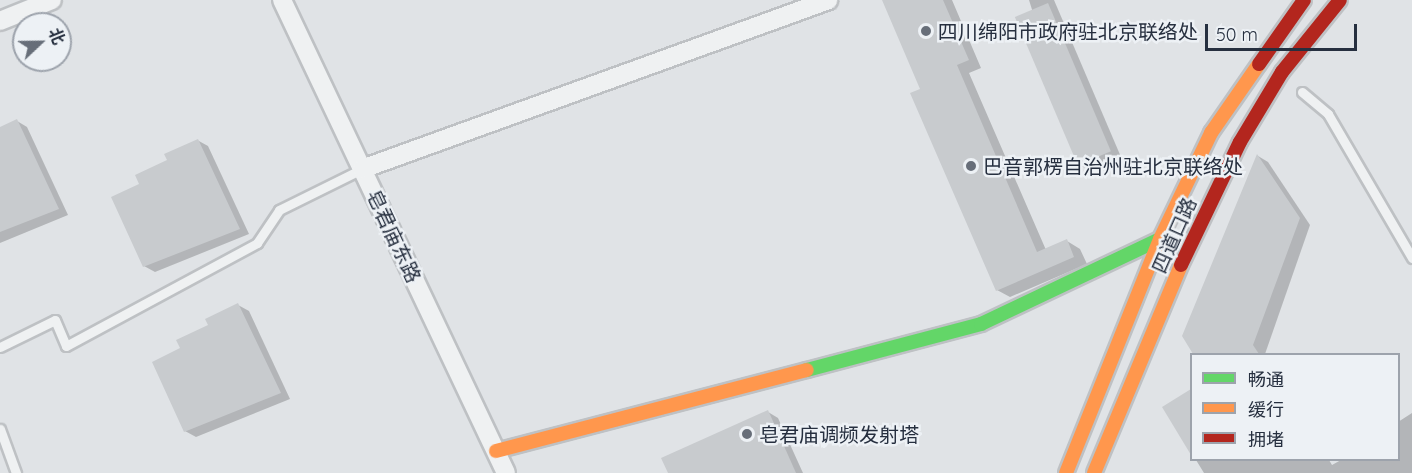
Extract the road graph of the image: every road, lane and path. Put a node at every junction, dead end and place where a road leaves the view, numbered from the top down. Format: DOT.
graph roads {
  1 [pos="52,0"];
  2 [pos="282,0"];
  3 [pos="828,0"];
  4 [pos="1305,0"];
  5 [pos="1340,0"];
  6 [pos="0,21"];
  7 [pos="1302,92"];
  8 [pos="362,169"];
  9 [pos="1160,239"];
  10 [pos="1412,258"];
  11 [pos="0,347"];
  12 [pos="0,429"];
  13 [pos="496,451"];
  14 [pos="16,473"];
  15 [pos="506,473"];
  16 [pos="1066,473"];
  17 [pos="1094,473"];
  1 -- 6 [label="street"];
  2 -- 8 [label="street, 皂君庙东路"];
  3 -- 8 [label="street"];
  4 -- 9 [label="street, 四道口路"];
  5 -- 17 [label="street, 四道口路"];
  7 -- 10 [label="lane"];
  8 -- 11 [label="lane"];
  8 -- 13 [label="street, 皂君庙东路"];
  9 -- 13 [label="street"];
  9 -- 16 [label="street, 四道口路"];
  12 -- 14 [label="lane"];
  13 -- 15 [label="street, 皂君庙东路"];
}
